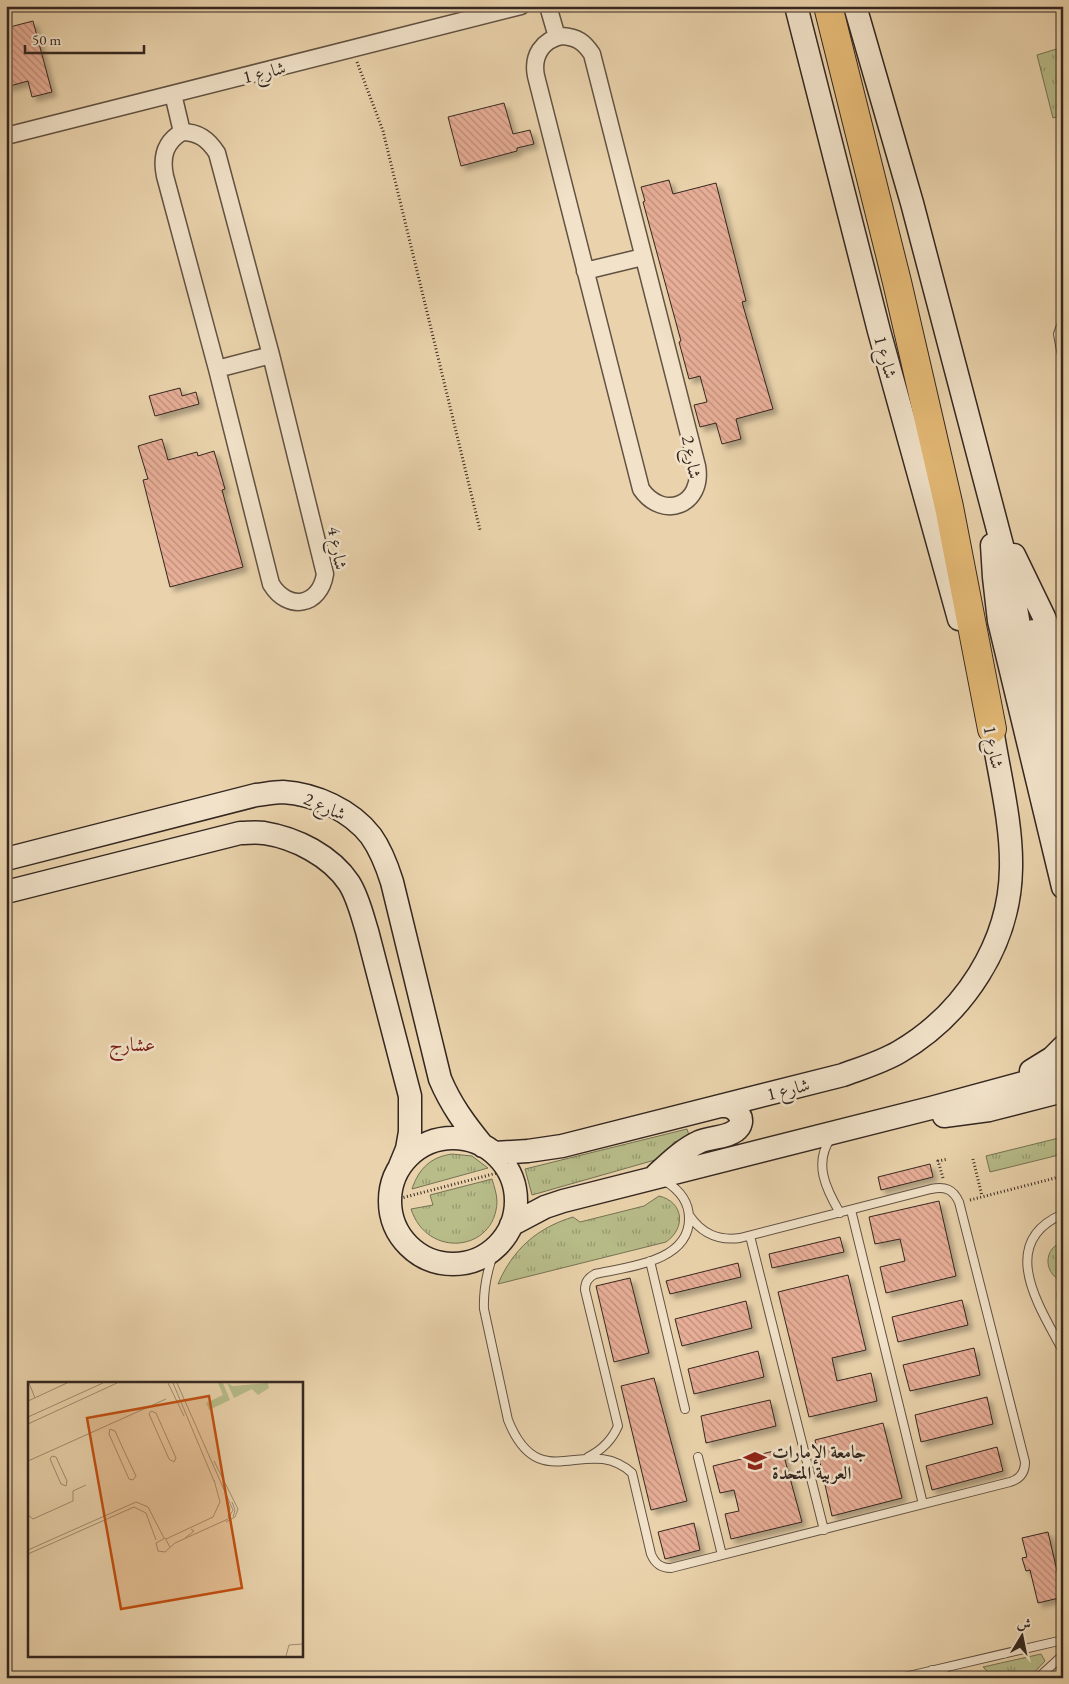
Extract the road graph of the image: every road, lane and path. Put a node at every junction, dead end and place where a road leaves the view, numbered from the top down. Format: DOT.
graph roads {
  1 [pos="521,6"];
  2 [pos="548,6"];
  3 [pos="796,6"];
  4 [pos="828,6"];
  5 [pos="855,6"];
  6 [pos="557,37"];
  7 [pos="352,50"];
  8 [pos="173,94"];
  9 [pos="182,132"];
  10 [pos="6,136"];
  11 [pos="643,257"];
  12 [pos="586,271"];
  13 [pos="1063,320"];
  14 [pos="271,355"];
  15 [pos="1063,361"];
  16 [pos="217,369"];
  17 [pos="994,516"];
  18 [pos="480,530"];
  19 [pos="1013,587"];
  20 [pos="1063,666"];
  21 [pos="992,729"];
  22 [pos="1063,741"];
  23 [pos="1063,813"];
  24 [pos="6,858"];
  25 [pos="1063,886"];
  26 [pos="6,892"];
  27 [pos="1063,1048"];
  28 [pos="1063,1069"];
  29 [pos="1063,1082"];
  30 [pos="1063,1091"];
  31 [pos="723,1106"];
  32 [pos="923,1117"];
  33 [pos="880,1120"];
  34 [pos="837,1130"];
  35 [pos="494,1156"];
  36 [pos="948,1159"];
  37 [pos="973,1160"];
  38 [pos="400,1166"];
  39 [pos="1063,1176"];
  40 [pos="653,1177"];
  41 [pos="946,1188"];
  42 [pos="982,1196"];
  43 [pos="390,1201"];
  44 [pos="959,1202"];
  45 [pos="851,1210"];
  46 [pos="840,1213"];
  47 [pos="1063,1214"];
  48 [pos="689,1215"];
  49 [pos="511,1225"];
  50 [pos="750,1236"];
  51 [pos="496,1246"];
  52 [pos="650,1261"];
  53 [pos="1063,1351"];
  54 [pos="685,1409"];
  55 [pos="698,1457"];
  56 [pos="586,1458"];
  57 [pos="923,1504"];
  58 [pos="824,1530"];
  59 [pos="722,1556"];
  60 [pos="1063,1640"];
  61 [pos="1063,1655"];
  62 [pos="932,1670"];
  63 [pos="900,1678"];
  64 [pos="954,1678"];
  65 [pos="1038,1678"];
  1 -- 7 [label="street, شارع 1"];
  2 -- 6 [label="street"];
  3 -- 21 [label="street, شارع 1"];
  4 -- 21 [label="highway"];
  5 -- 17 [label="street"];
  6 -- 11 [label="street, شارع 2"];
  6 -- 12 [label="street, شارع 2"];
  7 -- 8 [label="street, شارع 1"];
  7 -- 18 [label="path"];
  8 -- 9 [label="street"];
  8 -- 10 [label="street, شارع 1"];
  9 -- 14 [label="street, شارع 4"];
  9 -- 16 [label="street, شارع 4"];
  11 -- 12 [label="street"];
  11 -- 12 [label="street, شارع 2"];
  13 -- 15 [label="lane"];
  14 -- 16 [label="street"];
  14 -- 16 [label="street, شارع 4"];
  17 -- 19 [label="street"];
  17 -- 20 [label="street"];
  17 -- 25 [label="street"];
  19 -- 22 [label="street"];
  19 -- 23 [label="street"];
  21 -- 31 [label="street, شارع 1"];
  24 -- 35 [label="street, شارع 2"];
  26 -- 38 [label="street"];
  27 -- 33 [label="street"];
  28 -- 33 [label="street"];
  29 -- 32 [label="street"];
  30 -- 32 [label="street"];
  31 -- 35 [label="street, شارع 1"];
  31 -- 40 [label="street"];
  32 -- 33 [label="street"];
  33 -- 34 [label="street"];
  34 -- 40 [label="street"];
  34 -- 46 [label="lane"];
  35 -- 38 [label="street, شارع 1"];
  35 -- 43 [label="path"];
  35 -- 49 [label="street"];
  36 -- 41 [label="path"];
  37 -- 42 [label="path"];
  38 -- 43 [label="street"];
  39 -- 42 [label="path"];
  40 -- 48 [label="lane"];
  40 -- 49 [label="street"];
  41 -- 44 [label="lane"];
  41 -- 45 [label="lane"];
  42 -- 44 [label="path"];
  43 -- 51 [label="street"];
  44 -- 57 [label="lane"];
  45 -- 46 [label="lane"];
  45 -- 57 [label="lane"];
  46 -- 50 [label="lane"];
  47 -- 53 [label="lane"];
  48 -- 50 [label="lane"];
  48 -- 52 [label="lane"];
  49 -- 51 [label="street"];
  50 -- 58 [label="lane"];
  51 -- 56 [label="lane"];
  52 -- 54 [label="lane"];
  52 -- 56 [label="lane"];
  55 -- 59 [label="lane"];
  56 -- 59 [label="lane"];
  57 -- 58 [label="lane"];
  58 -- 59 [label="lane"];
  60 -- 62 [label="lane"];
  61 -- 65 [label="lane"];
  62 -- 63 [label="lane"];
  62 -- 64 [label="lane"];
}
